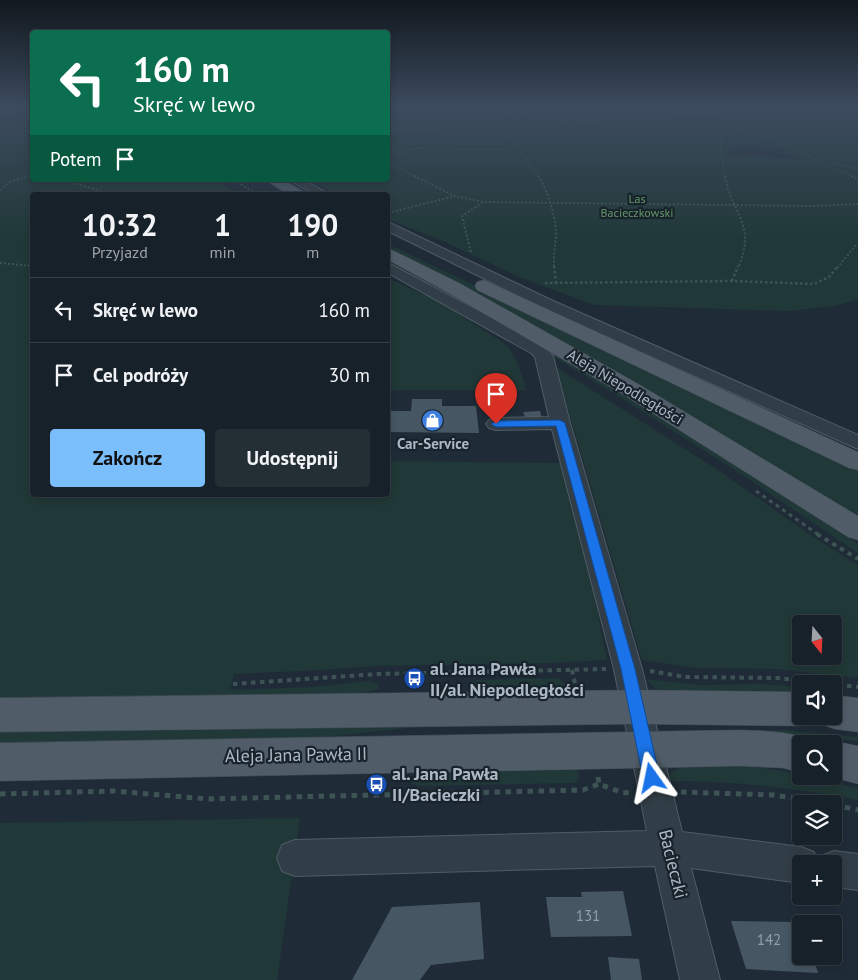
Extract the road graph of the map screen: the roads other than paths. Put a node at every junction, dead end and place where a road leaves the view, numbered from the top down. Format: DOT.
graph roads {
  1 [pos="299,182"];
  2 [pos="264,187"];
  3 [pos="286,192"];
  4 [pos="319,192"];
  5 [pos="390,227"];
  6 [pos="390,240"];
  7 [pos="390,254"];
  8 [pos="390,268"];
  9 [pos="560,423"];
  10 [pos="496,424"];
  11 [pos="858,443"];
  12 [pos="858,462"];
  13 [pos="858,530"];
  14 [pos="637,708"];
  15 [pos="792,709"];
  16 [pos="842,713"];
  17 [pos="0,715"];
  18 [pos="858,715"];
  19 [pos="646,749"];
  20 [pos="792,752"];
  21 [pos="0,762"];
  22 [pos="842,762"];
  23 [pos="858,765"];
  24 [pos="670,848"];
  25 [pos="295,858"];
  26 [pos="792,864"];
  27 [pos="842,870"];
  28 [pos="858,872"];
  29 [pos="700,980"];
  1 -- 4 [label="street"];
  2 -- 3 [label="main road"];
  5 -- 11 [label="street"];
  6 -- 12 [label="main road, Aleja Niepodległości"];
  7 -- 13 [label="main road, Aleja Niepodległości"];
  8 -- 9 [label="street, Bacieczki"];
  9 -- 10 [label="street"];
  9 -- 14 [label="street, Bacieczki"];
  14 -- 15 [label="main road"];
  14 -- 17 [label="main road"];
  14 -- 19 [label="street, Bacieczki"];
  16 -- 18 [label="main road"];
  19 -- 20 [label="main road, Aleja Jana Pawła II"];
  19 -- 21 [label="main road, Aleja Jana Pawła II"];
  19 -- 24 [label="street, Bacieczki"];
  22 -- 23 [label="main road"];
  24 -- 25 [label="street"];
  24 -- 26 [label="street"];
  24 -- 29 [label="street, Bacieczki"];
  27 -- 28 [label="street"];
}
